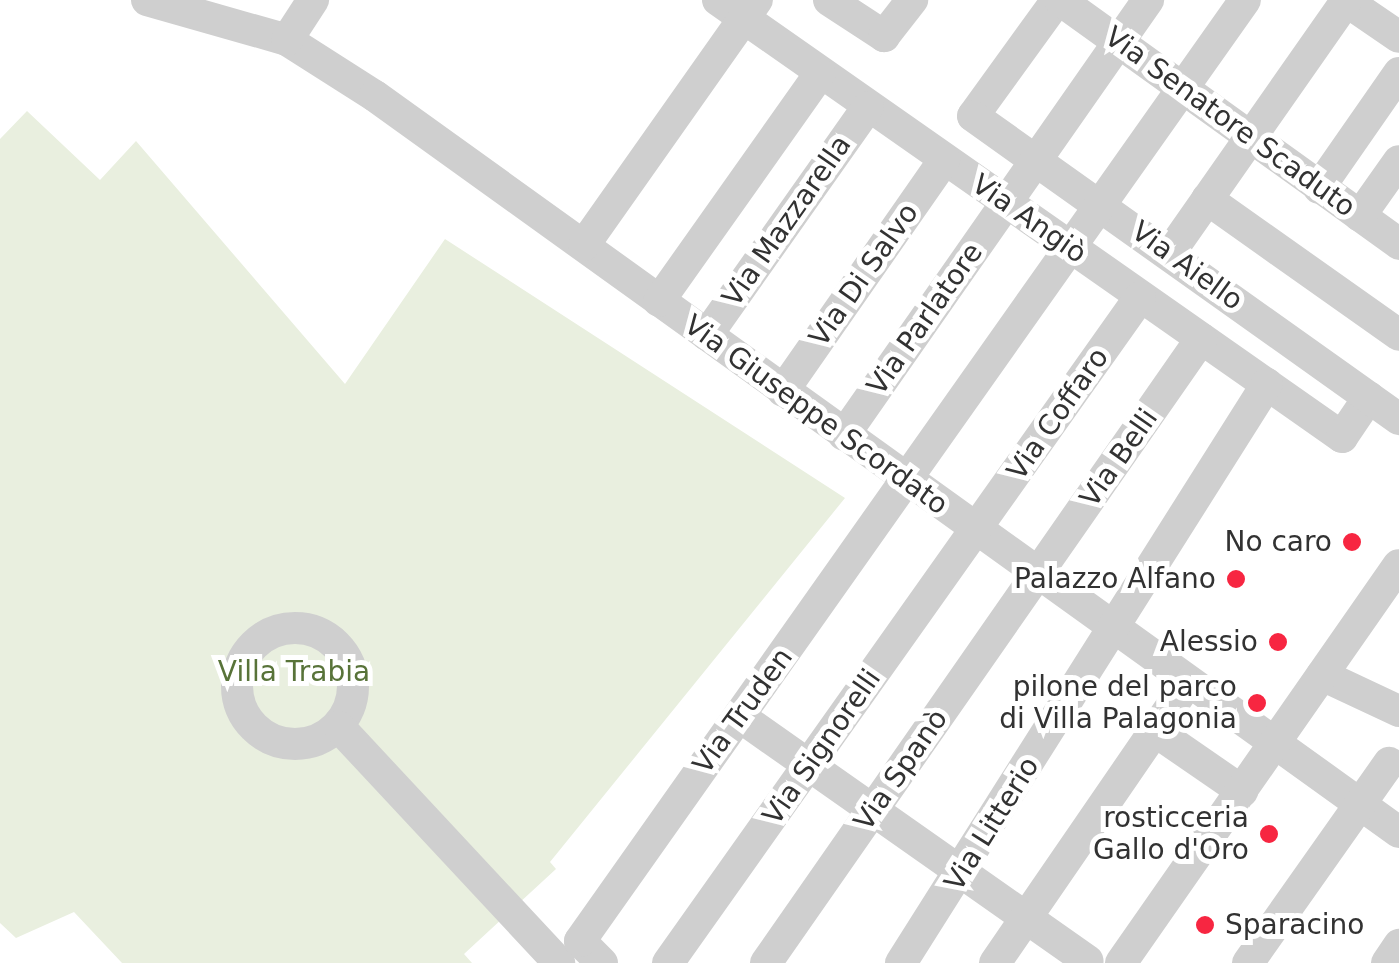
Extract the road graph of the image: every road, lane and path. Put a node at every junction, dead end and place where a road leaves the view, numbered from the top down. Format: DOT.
graph roads {
  1 [pos="148,0"];
  2 [pos="314,0"];
  3 [pos="829,0"];
  4 [pos="1059,0"];
  5 [pos="1148,0"];
  6 [pos="1245,0"];
  7 [pos="1346,0"];
  8 [pos="907,2"];
  9 [pos="739,6"];
  10 [pos="1399,37"];
  11 [pos="288,40"];
  12 [pos="1118,43"];
  13 [pos="1399,72"];
  14 [pos="820,74"];
  15 [pos="1181,89"];
  16 [pos="868,107"];
  17 [pos="1251,138"];
  18 [pos="944,160"];
  19 [pos="1035,160"];
  20 [pos="1399,161"];
  21 [pos="1319,188"];
  22 [pos="1207,199"];
  23 [pos="1005,202"];
  24 [pos="1100,203"];
  25 [pos="1360,216"];
  26 [pos="1399,244"];
  27 [pos="584,245"];
  28 [pos="1069,247"];
  29 [pos="1169,254"];
  30 [pos="1140,296"];
  31 [pos="659,301"];
  32 [pos="706,335"];
  33 [pos="1399,335"];
  34 [pos="1201,339"];
  35 [pos="1268,384"];
  36 [pos="783,391"];
  37 [pos="1369,397"];
  38 [pos="1399,419"];
  39 [pos="844,436"];
  40 [pos="908,482"];
  41 [pos="975,532"];
  42 [pos="1399,565"];
  43 [pos="1037,577"];
  44 [pos="1112,632"];
  45 [pos="1322,674"];
  46 [pos="1187,684"];
  47 [pos="1399,710"];
  48 [pos="739,716"];
  49 [pos="338,727"];
  50 [pos="1154,731"];
  51 [pos="1273,746"];
  52 [pos="811,762"];
  53 [pos="1389,763"];
  54 [pos="1242,790"];
  55 [pos="876,806"];
  56 [pos="1360,806"];
  57 [pos="1399,832"];
  58 [pos="965,868"];
  59 [pos="1025,916"];
  60 [pos="1399,945"];
  61 [pos="581,956"];
  62 [pos="1088,961"];
  63 [pos="668,963"];
  64 [pos="766,963"];
  65 [pos="901,963"];
  66 [pos="994,963"];
  67 [pos="1122,963"];
  68 [pos="1248,963"];
  69 [pos="1387,963"];
  1 -- 11 [label="street, Via Giuseppe Scordato"];
  2 -- 11 [label="street"];
  3 -- 8 [label="street"];
  4 -- 12 [label="street, Via Senatore Scaduto"];
  4 -- 19 [label="street, Via Aiello"];
  5 -- 12 [label="street, Via Parlatore"];
  6 -- 15 [label="street, Via Truden"];
  7 -- 10 [label="street"];
  7 -- 17 [label="street"];
  9 -- 14 [label="street, Via Angiò"];
  9 -- 27 [label="street"];
  11 -- 27 [label="street, Via Giuseppe Scordato"];
  12 -- 15 [label="street, Via Senatore Scaduto"];
  12 -- 19 [label="street, Via Parlatore"];
  13 -- 21 [label="street"];
  14 -- 16 [label="street, Via Angiò"];
  14 -- 31 [label="street"];
  15 -- 17 [label="street, Via Senatore Scaduto"];
  15 -- 24 [label="street, Via Truden"];
  16 -- 18 [label="street, Via Angiò"];
  16 -- 32 [label="street, Via Mazzarella"];
  17 -- 21 [label="street, Via Senatore Scaduto"];
  17 -- 22 [label="street"];
  18 -- 23 [label="street, Via Angiò"];
  18 -- 36 [label="street, Via Di Salvo"];
  19 -- 23 [label="street, Via Parlatore"];
  19 -- 24 [label="street, Via Aiello"];
  20 -- 25 [label="street"];
  21 -- 25 [label="street, Via Senatore Scaduto"];
  22 -- 29 [label="street"];
  22 -- 33 [label="street"];
  23 -- 28 [label="street, Via Angiò"];
  23 -- 39 [label="street, Via Parlatore"];
  24 -- 28 [label="street, Via Truden"];
  24 -- 29 [label="street, Via Aiello"];
  25 -- 26 [label="street, Via Senatore Scaduto"];
  27 -- 31 [label="street, Via Giuseppe Scordato"];
  28 -- 30 [label="street, Via Angiò"];
  28 -- 40 [label="street, Via Truden"];
  29 -- 37 [label="street, Via Aiello"];
  30 -- 34 [label="street, Via Angiò"];
  30 -- 41 [label="street, Via Coffaro"];
  31 -- 32 [label="street, Via Giuseppe Scordato"];
  32 -- 36 [label="street, Via Giuseppe Scordato"];
  34 -- 35 [label="street, Via Angiò"];
  34 -- 43 [label="street, Via Belli"];
  35 -- 37 [label="street, Via Angiò"];
  35 -- 44 [label="street, Via Litterio"];
  36 -- 39 [label="street, Via Giuseppe Scordato"];
  37 -- 38 [label="street, Via Aiello"];
  39 -- 40 [label="street, Via Giuseppe Scordato"];
  40 -- 41 [label="street, Via Giuseppe Scordato"];
  40 -- 48 [label="street, Via Truden"];
  41 -- 43 [label="street, Via Giuseppe Scordato"];
  41 -- 52 [label="street, Via Signorelli"];
  42 -- 45 [label="street"];
  43 -- 44 [label="street, Via Giuseppe Scordato"];
  43 -- 55 [label="street, Via Spanò"];
  44 -- 46 [label="street, Via Giuseppe Scordato"];
  44 -- 58 [label="street, Via Litterio"];
  45 -- 47 [label="street"];
  45 -- 51 [label="street"];
  46 -- 50 [label="street"];
  46 -- 51 [label="street, Via Giuseppe Scordato"];
  48 -- 52 [label="street"];
  48 -- 61 [label="street, Via Truden"];
  49 -- 61 [label="street"];
  50 -- 54 [label="street"];
  50 -- 59 [label="street"];
  51 -- 54 [label="street"];
  51 -- 56 [label="street, Via Giuseppe Scordato"];
  52 -- 55 [label="street"];
  52 -- 63 [label="street, Via Signorelli"];
  53 -- 56 [label="street"];
  54 -- 67 [label="street"];
  55 -- 58 [label="street"];
  55 -- 64 [label="street, Via Spanò"];
  56 -- 57 [label="street, Via Giuseppe Scordato"];
  56 -- 68 [label="street"];
  58 -- 59 [label="street"];
  58 -- 65 [label="street, Via Litterio"];
  59 -- 62 [label="street"];
  59 -- 66 [label="street"];
  60 -- 69 [label="street"];
}
